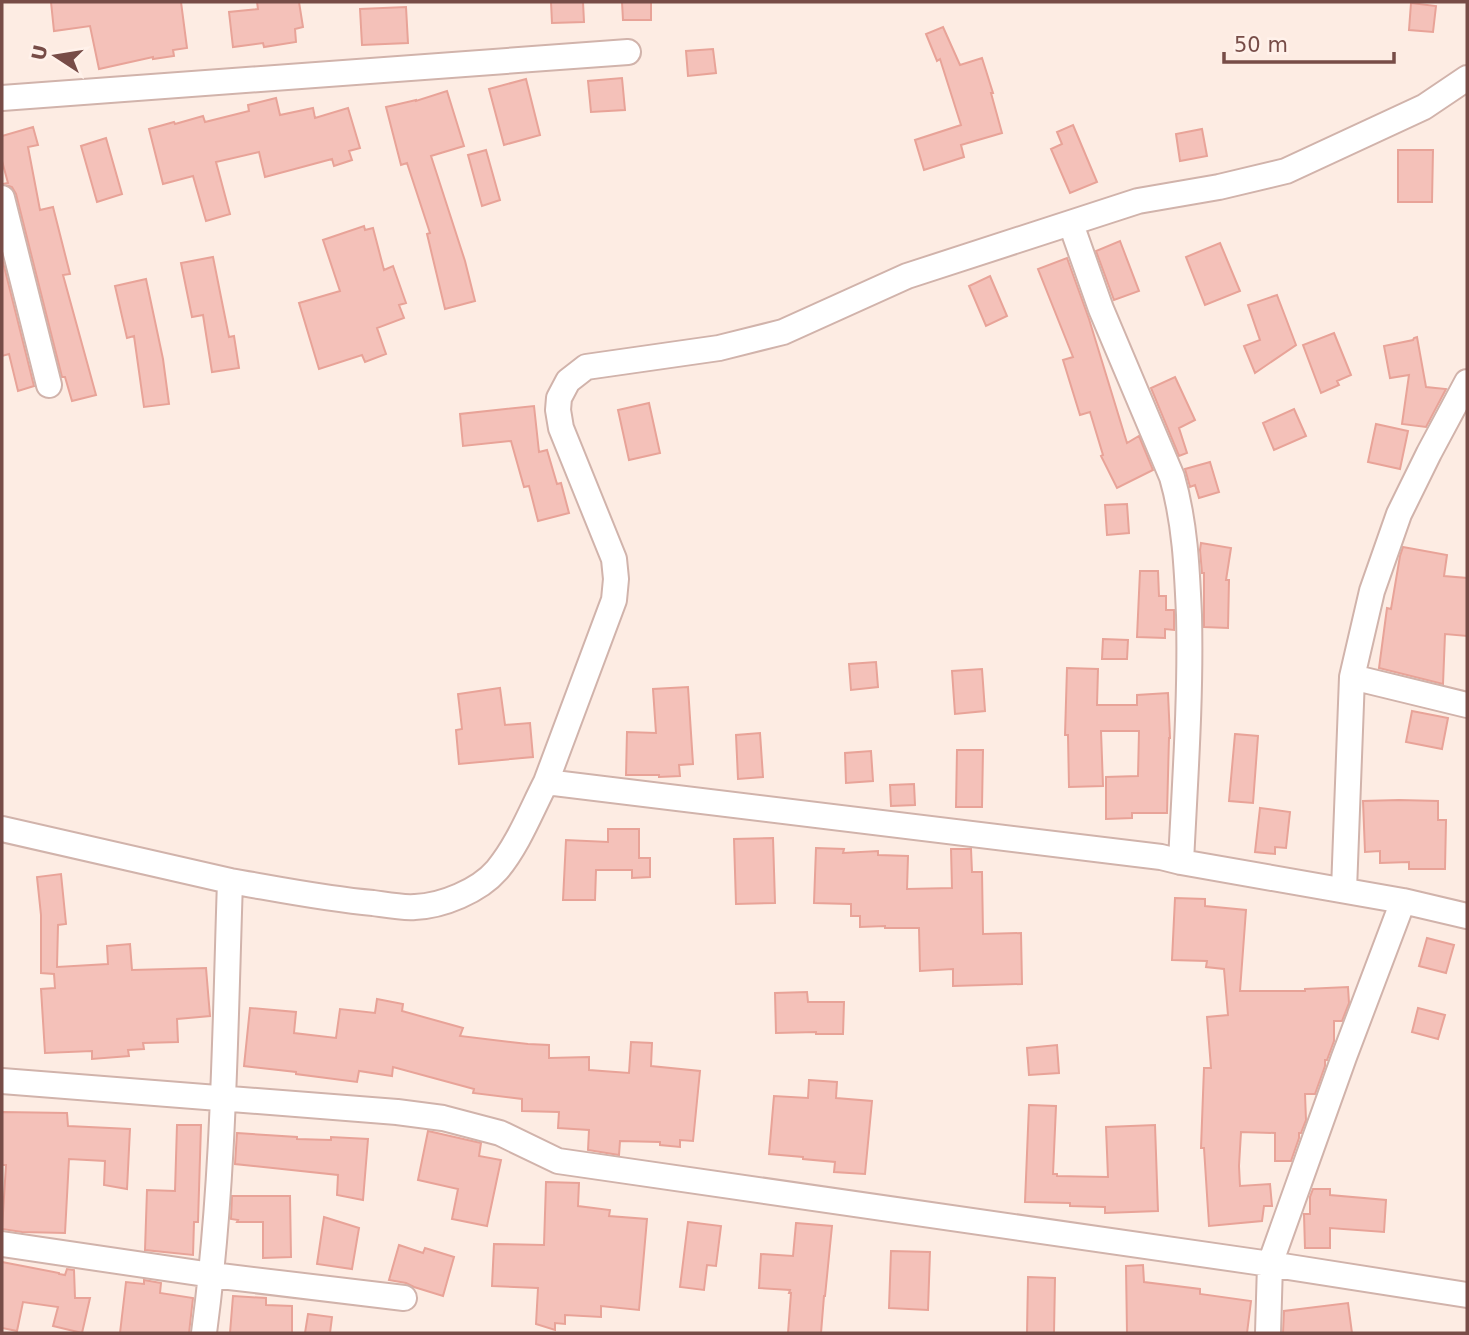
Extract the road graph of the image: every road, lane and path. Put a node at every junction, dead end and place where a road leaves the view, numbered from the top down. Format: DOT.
graph roads {
  1 [pos="628,52"];
  2 [pos="1467,78"];
  3 [pos="2,98"];
  4 [pos="2,198"];
  5 [pos="1071,224"];
  6 [pos="1467,382"];
  7 [pos="49,385"];
  8 [pos="1352,677"];
  9 [pos="1467,705"];
  10 [pos="546,782"];
  11 [pos="2,830"];
  12 [pos="1181,862"];
  13 [pos="230,881"];
  14 [pos="1344,890"];
  15 [pos="1403,901"];
  16 [pos="1467,916"];
  17 [pos="2,1081"];
  18 [pos="222,1099"];
  19 [pos="2,1244"];
  20 [pos="1270,1264"];
  21 [pos="212,1275"];
  22 [pos="1467,1295"];
  23 [pos="404,1298"];
  24 [pos="204,1333"];
  25 [pos="1268,1333"];
  1 -- 3 [label="street"];
  2 -- 5 [label="street"];
  4 -- 7 [label="street"];
  5 -- 10 [label="street"];
  5 -- 12 [label="street"];
  6 -- 8 [label="street"];
  8 -- 9 [label="street"];
  8 -- 14 [label="street"];
  10 -- 12 [label="street"];
  10 -- 13 [label="street"];
  11 -- 13 [label="street"];
  12 -- 14 [label="street"];
  13 -- 18 [label="street"];
  14 -- 15 [label="street"];
  15 -- 16 [label="street"];
  15 -- 20 [label="street"];
  17 -- 18 [label="street"];
  18 -- 20 [label="street"];
  18 -- 21 [label="street"];
  19 -- 21 [label="street"];
  20 -- 22 [label="street"];
  20 -- 25 [label="street"];
  21 -- 23 [label="street"];
  21 -- 24 [label="street"];
}
